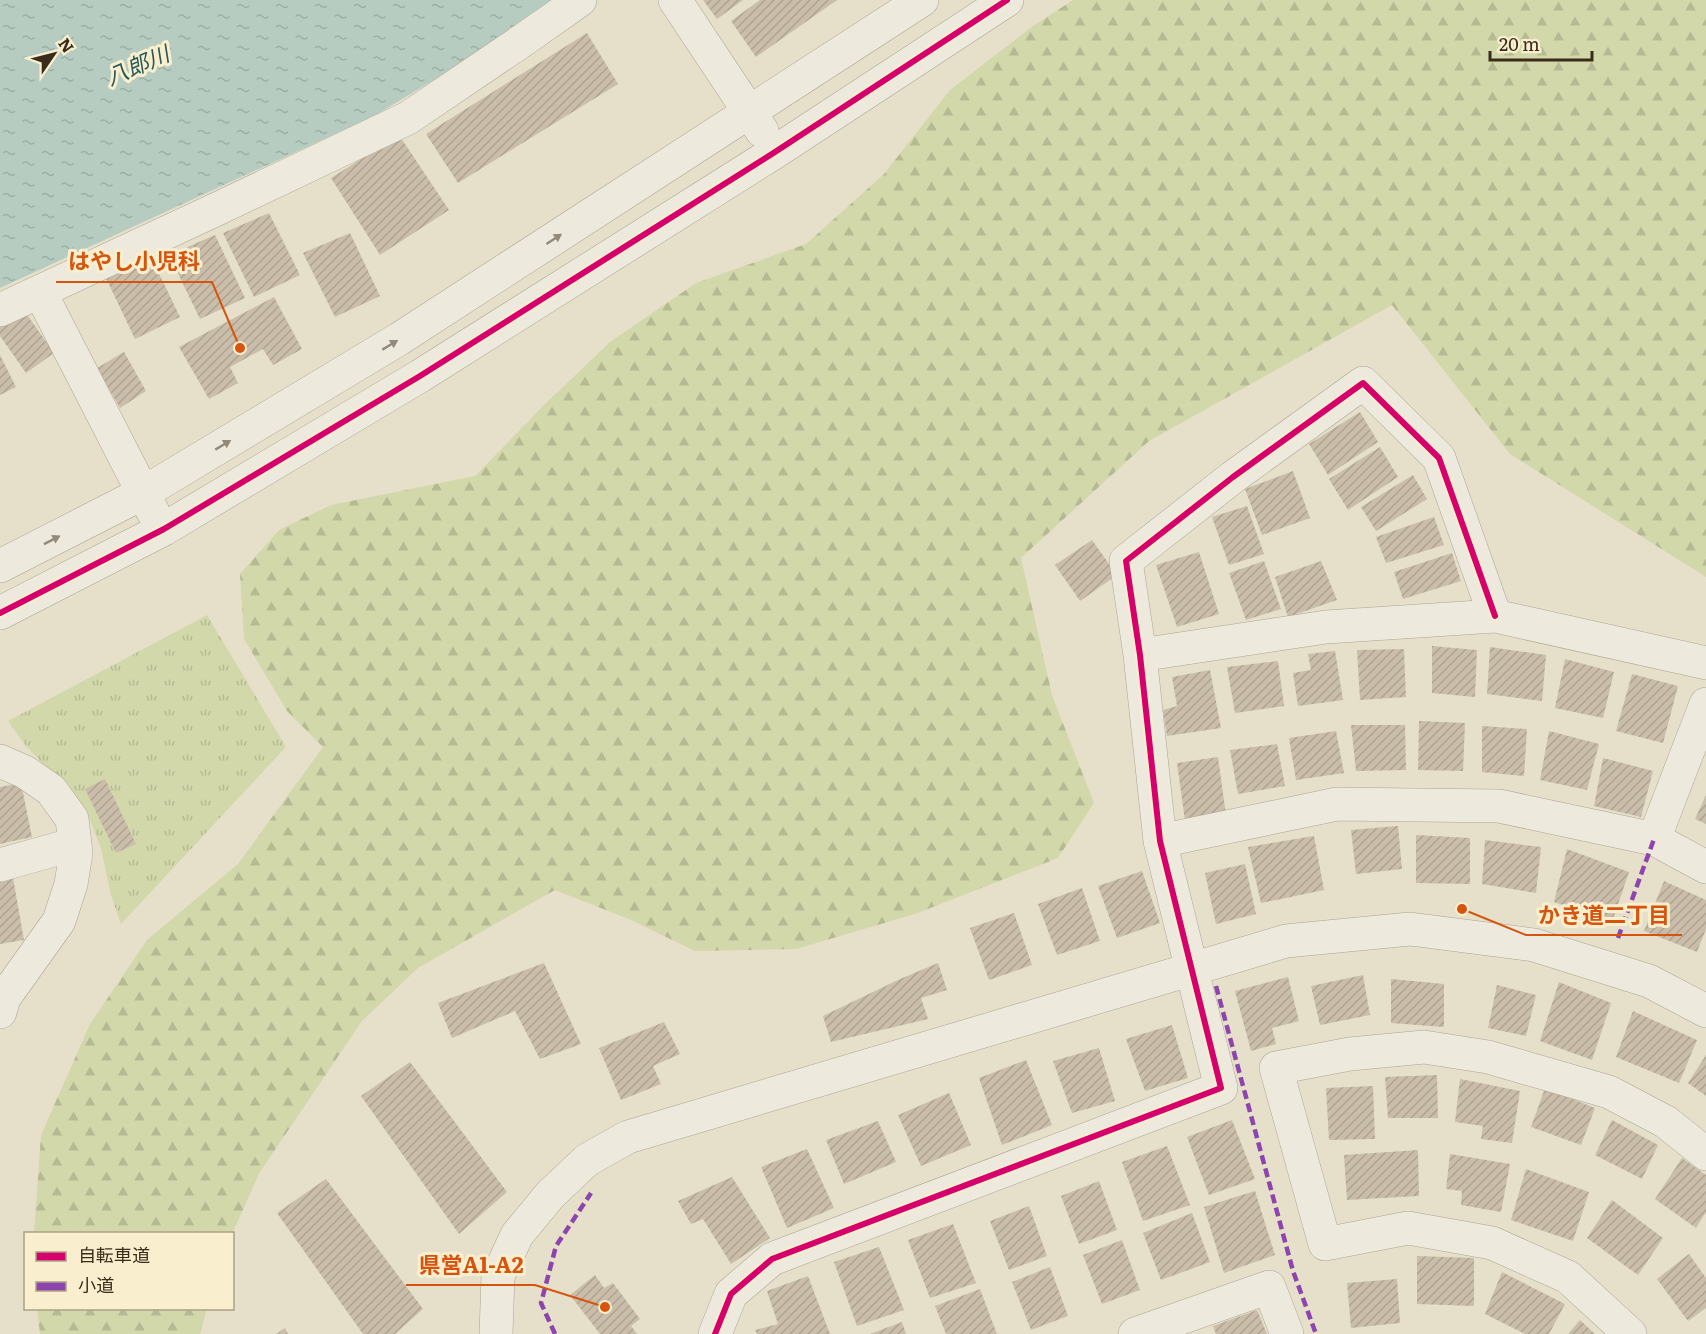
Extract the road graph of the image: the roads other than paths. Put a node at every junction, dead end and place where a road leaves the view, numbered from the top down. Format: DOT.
graph roads {
  1 [pos="580,0"];
  2 [pos="675,0"];
  3 [pos="922,0"];
  4 [pos="1007,0"];
  5 [pos="749,113"];
  6 [pos="776,152"];
  7 [pos="40,292"];
  8 [pos="0,310"];
  9 [pos="143,493"];
  10 [pos="164,529"];
  11 [pos="0,566"];
  12 [pos="0,613"];
  13 [pos="1495,616"];
  14 [pos="1140,655"];
  15 [pos="1706,663"];
  16 [pos="1706,704"];
  17 [pos="0,761"];
  18 [pos="1654,839"];
  19 [pos="1160,841"];
  20 [pos="75,844"];
  21 [pos="0,865"];
  22 [pos="1706,867"];
  23 [pos="1191,970"];
  24 [pos="1,1003"];
  25 [pos="1706,1011"];
  26 [pos="1706,1154"];
  27 [pos="496,1334"];
  28 [pos="715,1334"];
  29 [pos="1135,1334"];
  30 [pos="1287,1334"];
  31 [pos="1630,1334"];
  1 -- 7 [label="street"];
  2 -- 5 [label="street"];
  3 -- 5 [label="street"];
  4 -- 6 [label="street"];
  5 -- 6 [label="street"];
  9 -- 5 [label="street, one-way"];
  6 -- 10 [label="street"];
  7 -- 8 [label="street"];
  7 -- 9 [label="street"];
  9 -- 10 [label="street"];
  11 -- 9 [label="street, one-way"];
  10 -- 12 [label="street"];
  13 -- 14 [label="street"];
  13 -- 14 [label="street"];
  13 -- 15 [label="street"];
  14 -- 19 [label="street"];
  16 -- 18 [label="street"];
  17 -- 20 [label="street"];
  18 -- 19 [label="street"];
  18 -- 22 [label="street"];
  19 -- 23 [label="street"];
  20 -- 21 [label="street"];
  20 -- 24 [label="street"];
  23 -- 25 [label="street"];
  23 -- 27 [label="street"];
  23 -- 28 [label="street"];
  26 -- 31 [label="street"];
  29 -- 30 [label="street"];
}
